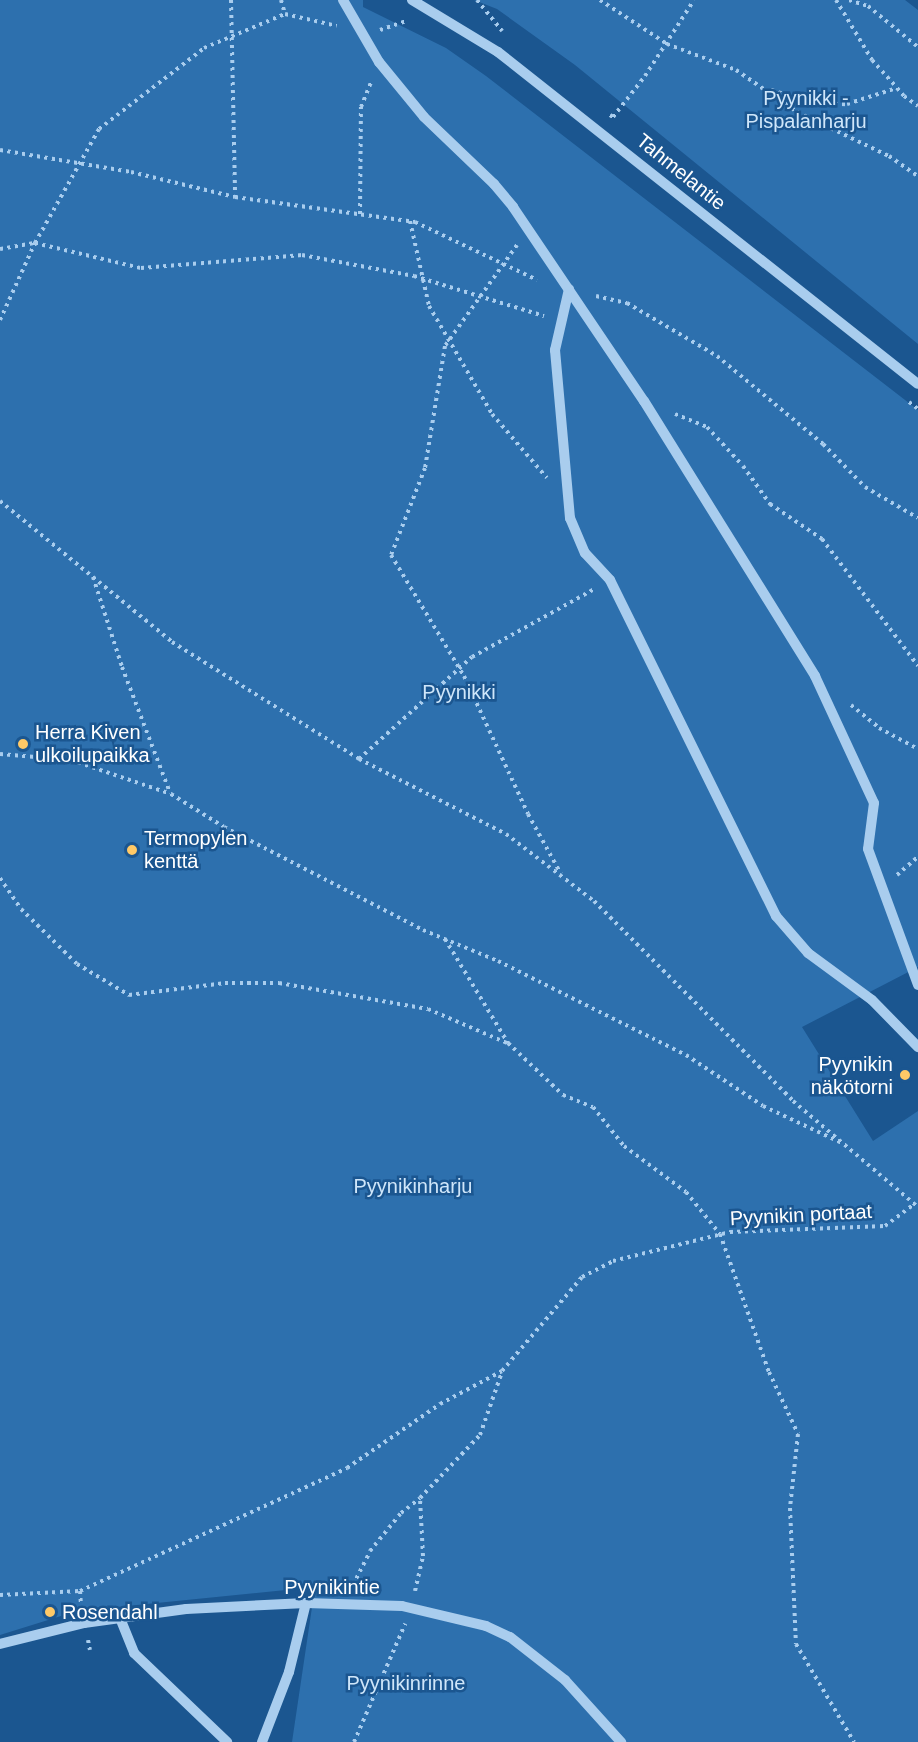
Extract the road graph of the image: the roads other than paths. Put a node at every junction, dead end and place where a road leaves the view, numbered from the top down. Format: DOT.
graph roads {
  1 [pos="344,0"];
  2 [pos="412,0"];
  3 [pos="569,289"];
  4 [pos="918,384"];
  5 [pos="918,985"];
  6 [pos="918,1047"];
  7 [pos="306,1603"];
  8 [pos="120,1618"];
  9 [pos="0,1644"];
  10 [pos="227,1742"];
  11 [pos="262,1742"];
  12 [pos="621,1742"];
  1 -- 3 [label="street"];
  2 -- 4 [label="street, Tahmelantie"];
  3 -- 5 [label="street"];
  3 -- 6 [label="street"];
  7 -- 8 [label="street, Pyynikintie"];
  7 -- 11 [label="street"];
  7 -- 12 [label="street, Pyynikintie"];
  8 -- 9 [label="street, Pyynikintie"];
  8 -- 10 [label="street"];
}
